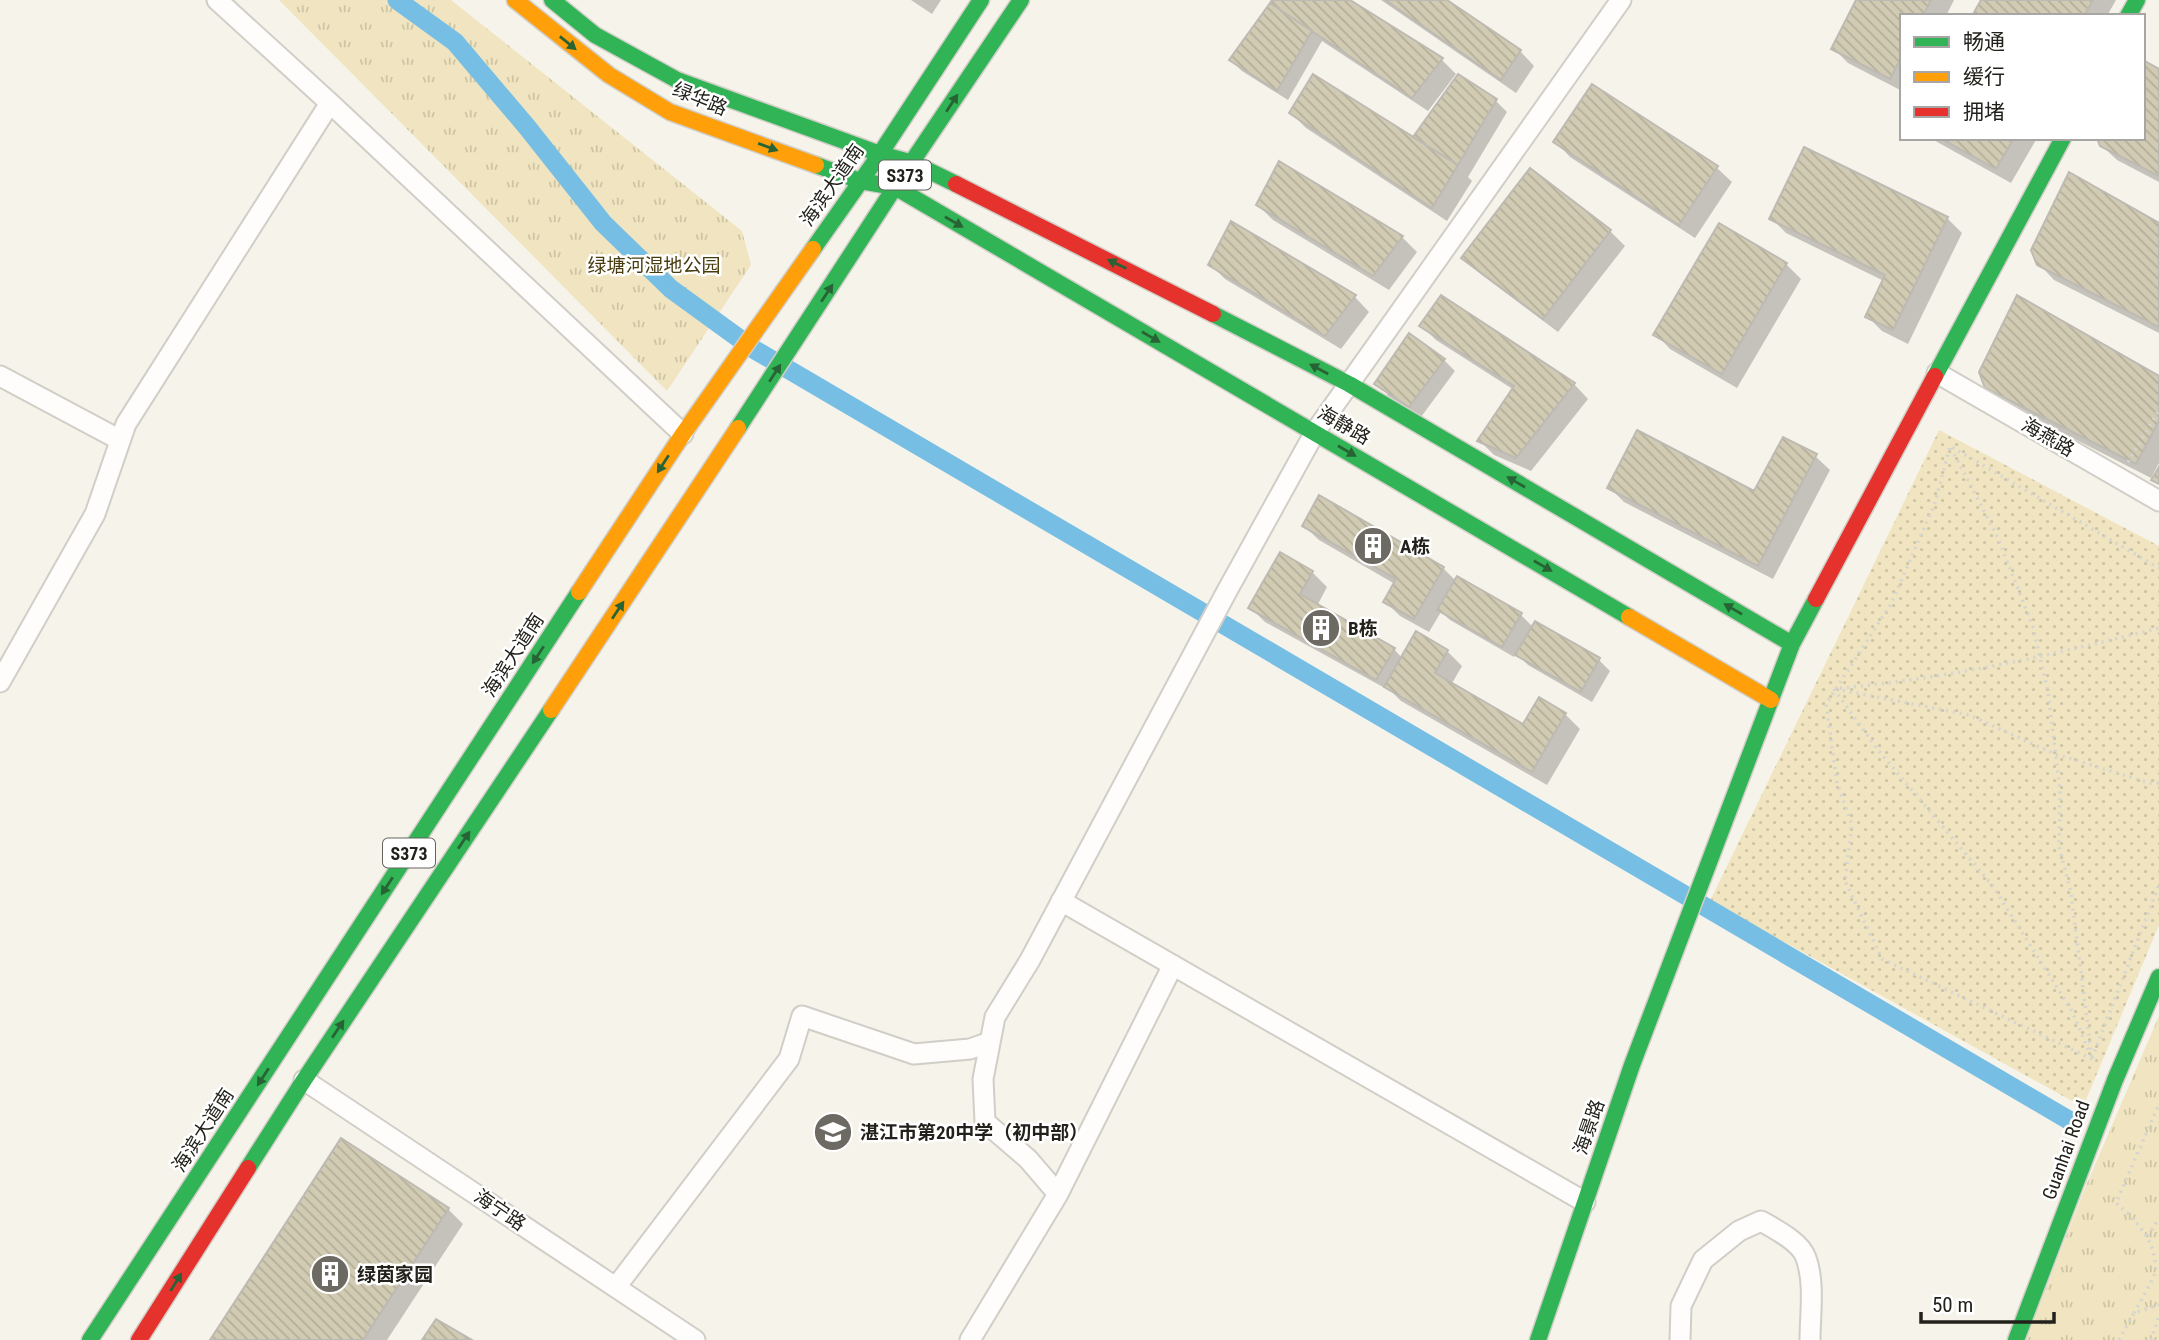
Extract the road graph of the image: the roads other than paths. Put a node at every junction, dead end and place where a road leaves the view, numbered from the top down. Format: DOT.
graph roads {
  1 [pos="217,0"];
  2 [pos="515,0"];
  3 [pos="552,0"];
  4 [pos="981,0"];
  5 [pos="1021,0"];
  6 [pos="1621,0"];
  7 [pos="330,103"];
  8 [pos="2062,140"];
  9 [pos="880,154"];
  10 [pos="913,163"];
  11 [pos="860,181"];
  12 [pos="895,187"];
  13 [pos="1937,373"];
  14 [pos="0,376"];
  15 [pos="1349,384"];
  16 [pos="1315,432"];
  17 [pos="683,434"];
  18 [pos="120,440"];
  19 [pos="2159,501"];
  20 [pos="1792,644"];
  21 [pos="7,652"];
  22 [pos="0,682"];
  23 [pos="1771,700"];
  24 [pos="1061,901"];
  25 [pos="1173,965"];
  26 [pos="2159,977"];
  27 [pos="990,1042"];
  28 [pos="304,1080"];
  29 [pos="1058,1194"];
  30 [pos="1585,1202"];
  31 [pos="616,1287"];
  32 [pos="90,1340"];
  33 [pos="139,1340"];
  34 [pos="695,1340"];
  35 [pos="970,1340"];
  36 [pos="1538,1340"];
  37 [pos="1680,1340"];
  38 [pos="1810,1340"];
  39 [pos="2016,1340"];
  1 -- 7 [label="street"];
  2 -- 11 [label="main road, 绿华路, one-way"];
  3 -- 9 [label="main road, 绿华路"];
  4 -- 9 [label="main road, 海滨大道南 / S373"];
  10 -- 5 [label="main road, S373, one-way"];
  6 -- 15 [label="street"];
  7 -- 17 [label="street"];
  7 -- 18 [label="street"];
  8 -- 13 [label="main road, 海景路"];
  9 -- 10 [label="main road, 绿华路"];
  9 -- 11 [label="main road, 海滨大道南 / S373"];
  10 -- 12 [label="main road, S373"];
  15 -- 10 [label="main road, 海静路, one-way"];
  11 -- 12 [label="main road, 绿华路"];
  11 -- 17 [label="main road, 海滨大道南 / S373"];
  12 -- 16 [label="main road, 海静路, one-way"];
  28 -- 12 [label="main road, S373, one-way"];
  13 -- 19 [label="street, 海燕路"];
  13 -- 20 [label="main road, 海景路"];
  14 -- 18 [label="street"];
  15 -- 16 [label="street"];
  20 -- 15 [label="main road, 海静路, one-way"];
  16 -- 23 [label="main road, 海静路, one-way"];
  16 -- 24 [label="street"];
  17 -- 32 [label="main road, 海滨大道南 / S373, one-way"];
  18 -- 21 [label="street"];
  20 -- 23 [label="main road, 海景路"];
  21 -- 22 [label="street"];
  23 -- 30 [label="main road, 海景路"];
  24 -- 25 [label="street"];
  24 -- 27 [label="street"];
  25 -- 29 [label="street"];
  25 -- 30 [label="street"];
  26 -- 39 [label="main road, Guanhai Road"];
  27 -- 29 [label="street"];
  27 -- 31 [label="street"];
  28 -- 31 [label="street, 海宁路"];
  33 -- 28 [label="main road, S373, one-way"];
  29 -- 35 [label="street"];
  30 -- 36 [label="main road, 海景路"];
  31 -- 34 [label="street, 海宁路"];
  37 -- 38 [label="street"];
}
